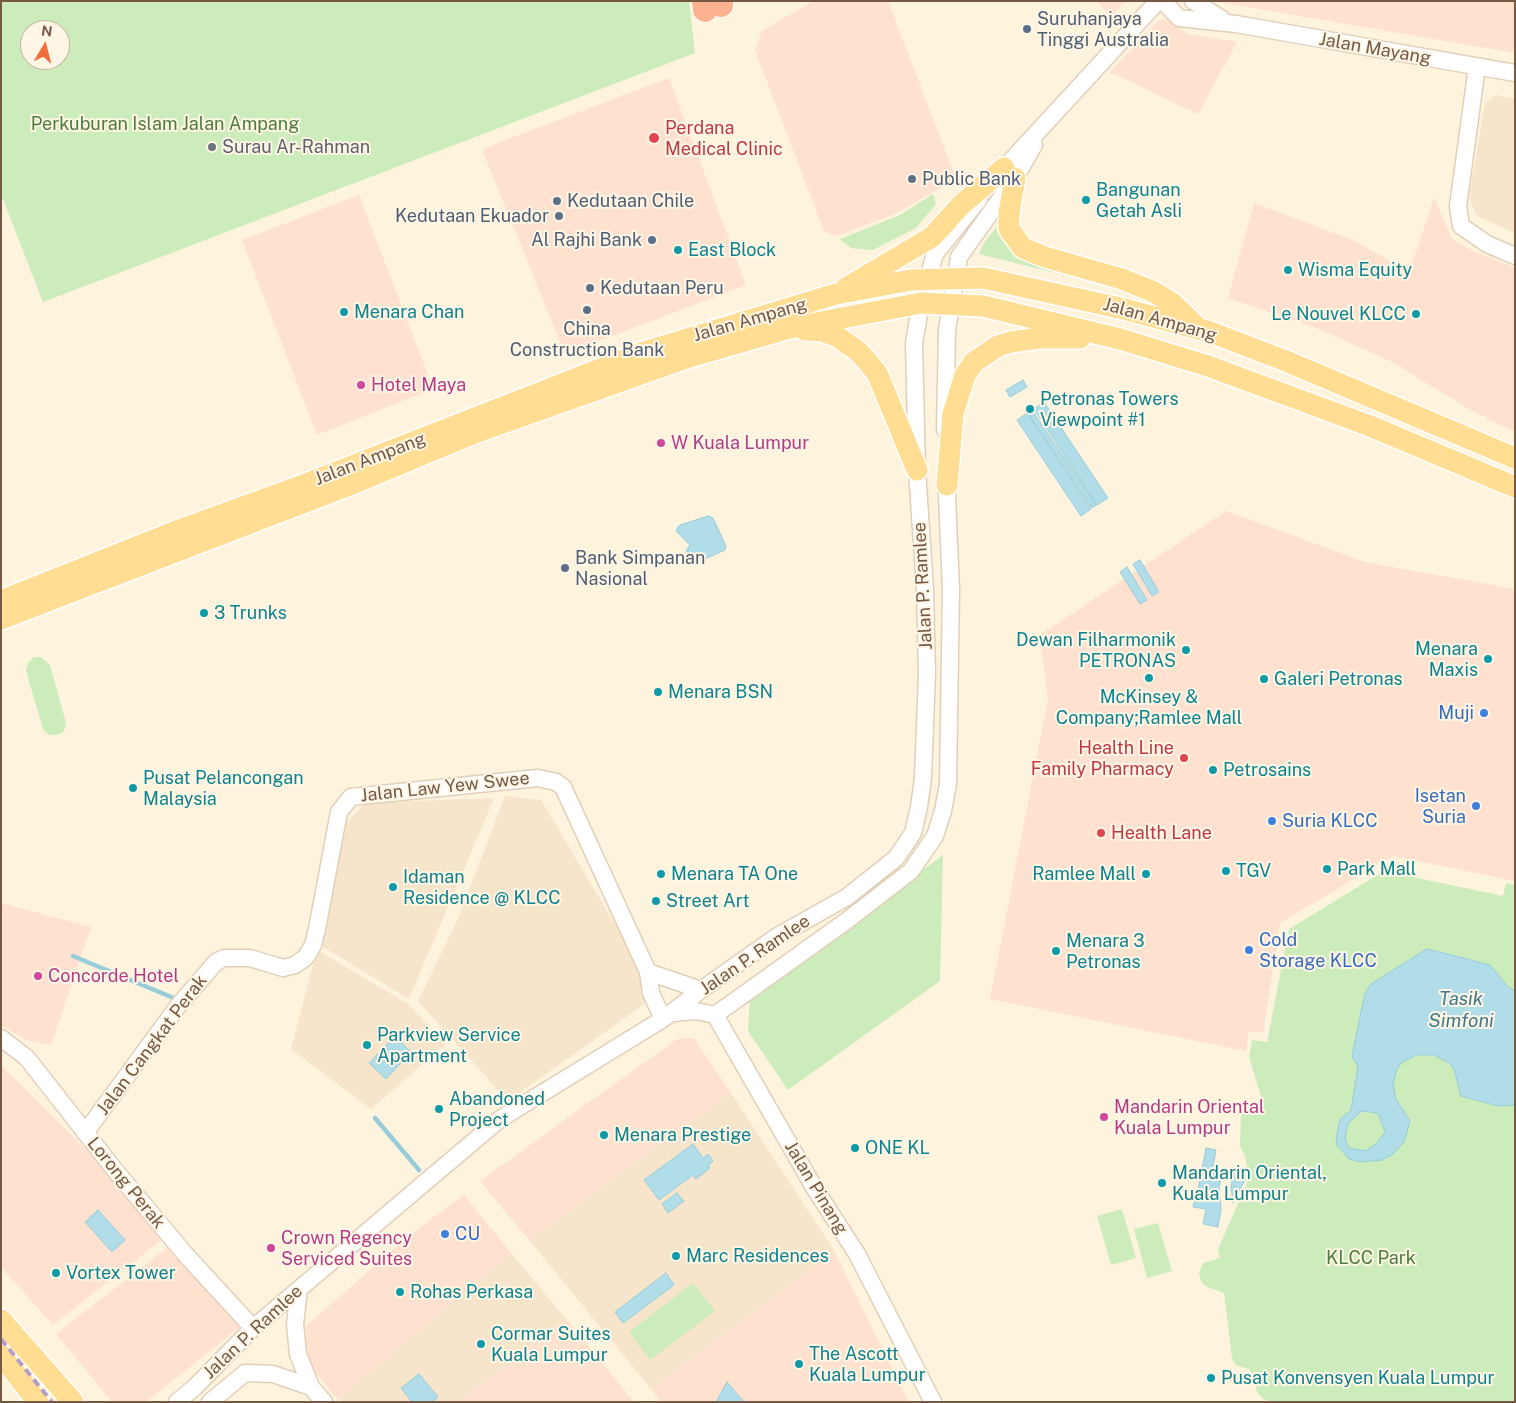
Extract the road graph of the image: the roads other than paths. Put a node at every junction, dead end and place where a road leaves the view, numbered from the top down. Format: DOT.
graph roads {
  1 [pos="1158,1"];
  2 [pos="1163,1"];
  3 [pos="1193,1"];
  4 [pos="1236,24"];
  5 [pos="1477,67"];
  6 [pos="1515,73"];
  7 [pos="1009,173"];
  8 [pos="1515,256"];
  9 [pos="954,278"];
  10 [pos="927,279"];
  11 [pos="836,294"];
  12 [pos="921,303"];
  13 [pos="951,303"];
  14 [pos="790,328"];
  15 [pos="1199,329"];
  16 [pos="1120,338"];
  17 [pos="1515,458"];
  18 [pos="917,470"];
  19 [pos="947,485"];
  20 [pos="1515,487"];
  21 [pos="1,601"];
  22 [pos="1,619"];
  23 [pos="317,929"];
  24 [pos="648,972"];
  25 [pos="701,990"];
  26 [pos="668,1016"];
  27 [pos="715,1016"];
  28 [pos="1,1038"];
  29 [pos="85,1133"];
  30 [pos="298,1289"];
  31 [pos="1,1320"];
  32 [pos="253,1328"];
  33 [pos="1,1355"];
  34 [pos="311,1387"];
  35 [pos="38,1402"];
  36 [pos="73,1402"];
  37 [pos="177,1402"];
  38 [pos="210,1402"];
  39 [pos="324,1402"];
  40 [pos="932,1402"];
  1 -- 7 [label="street"];
  2 -- 4 [label="street, Jalan Mayang"];
  3 -- 4 [label="street, Jalan Mayang"];
  4 -- 5 [label="street, Jalan Mayang"];
  5 -- 6 [label="street, Jalan Mayang"];
  5 -- 8 [label="street"];
  7 -- 9 [label="street, Jalan P. Ramlee"];
  7 -- 10 [label="street, Jalan P. Ramlee"];
  7 -- 11 [label="main road"];
  7 -- 15 [label="main road"];
  9 -- 10 [label="main road, Jalan Ampang"];
  9 -- 13 [label="street, Jalan P. Ramlee"];
  9 -- 15 [label="main road, Jalan Ampang"];
  10 -- 11 [label="main road, Jalan Ampang"];
  10 -- 12 [label="street, Jalan P. Ramlee"];
  11 -- 21 [label="main road, Jalan Ampang"];
  12 -- 13 [label="main road, Jalan Ampang"];
  12 -- 14 [label="main road, Jalan Ampang"];
  12 -- 18 [label="street, Jalan P. Ramlee"];
  13 -- 16 [label="main road, Jalan Ampang"];
  13 -- 19 [label="street, Jalan P. Ramlee"];
  14 -- 18 [label="main road"];
  14 -- 22 [label="main road, Jalan Ampang"];
  15 -- 17 [label="main road, Jalan Ampang"];
  16 -- 19 [label="main road"];
  16 -- 20 [label="main road, Jalan Ampang"];
  18 -- 25 [label="street, Jalan P. Ramlee"];
  19 -- 27 [label="street, Jalan P. Ramlee"];
  23 -- 24 [label="street, Jalan Law Yew Swee"];
  23 -- 29 [label="street, Jalan Cangkat Perak"];
  24 -- 25 [label="street"];
  24 -- 26 [label="street, Jalan Law Yew Swee"];
  25 -- 26 [label="street, Jalan P. Ramlee"];
  26 -- 27 [label="street"];
  26 -- 30 [label="street, Jalan P. Ramlee"];
  27 -- 40 [label="street, Jalan Pinang"];
  28 -- 29 [label="street, Lorong Perak"];
  29 -- 32 [label="street, Lorong Perak"];
  30 -- 32 [label="street, Jalan P. Ramlee"];
  30 -- 34 [label="street"];
  31 -- 36 [label="main road"];
  32 -- 37 [label="street, Jalan P. Ramlee"];
  33 -- 35 [label="main road"];
  34 -- 38 [label="street, Jalan P. Ramlee"];
  34 -- 39 [label="street"];
}
